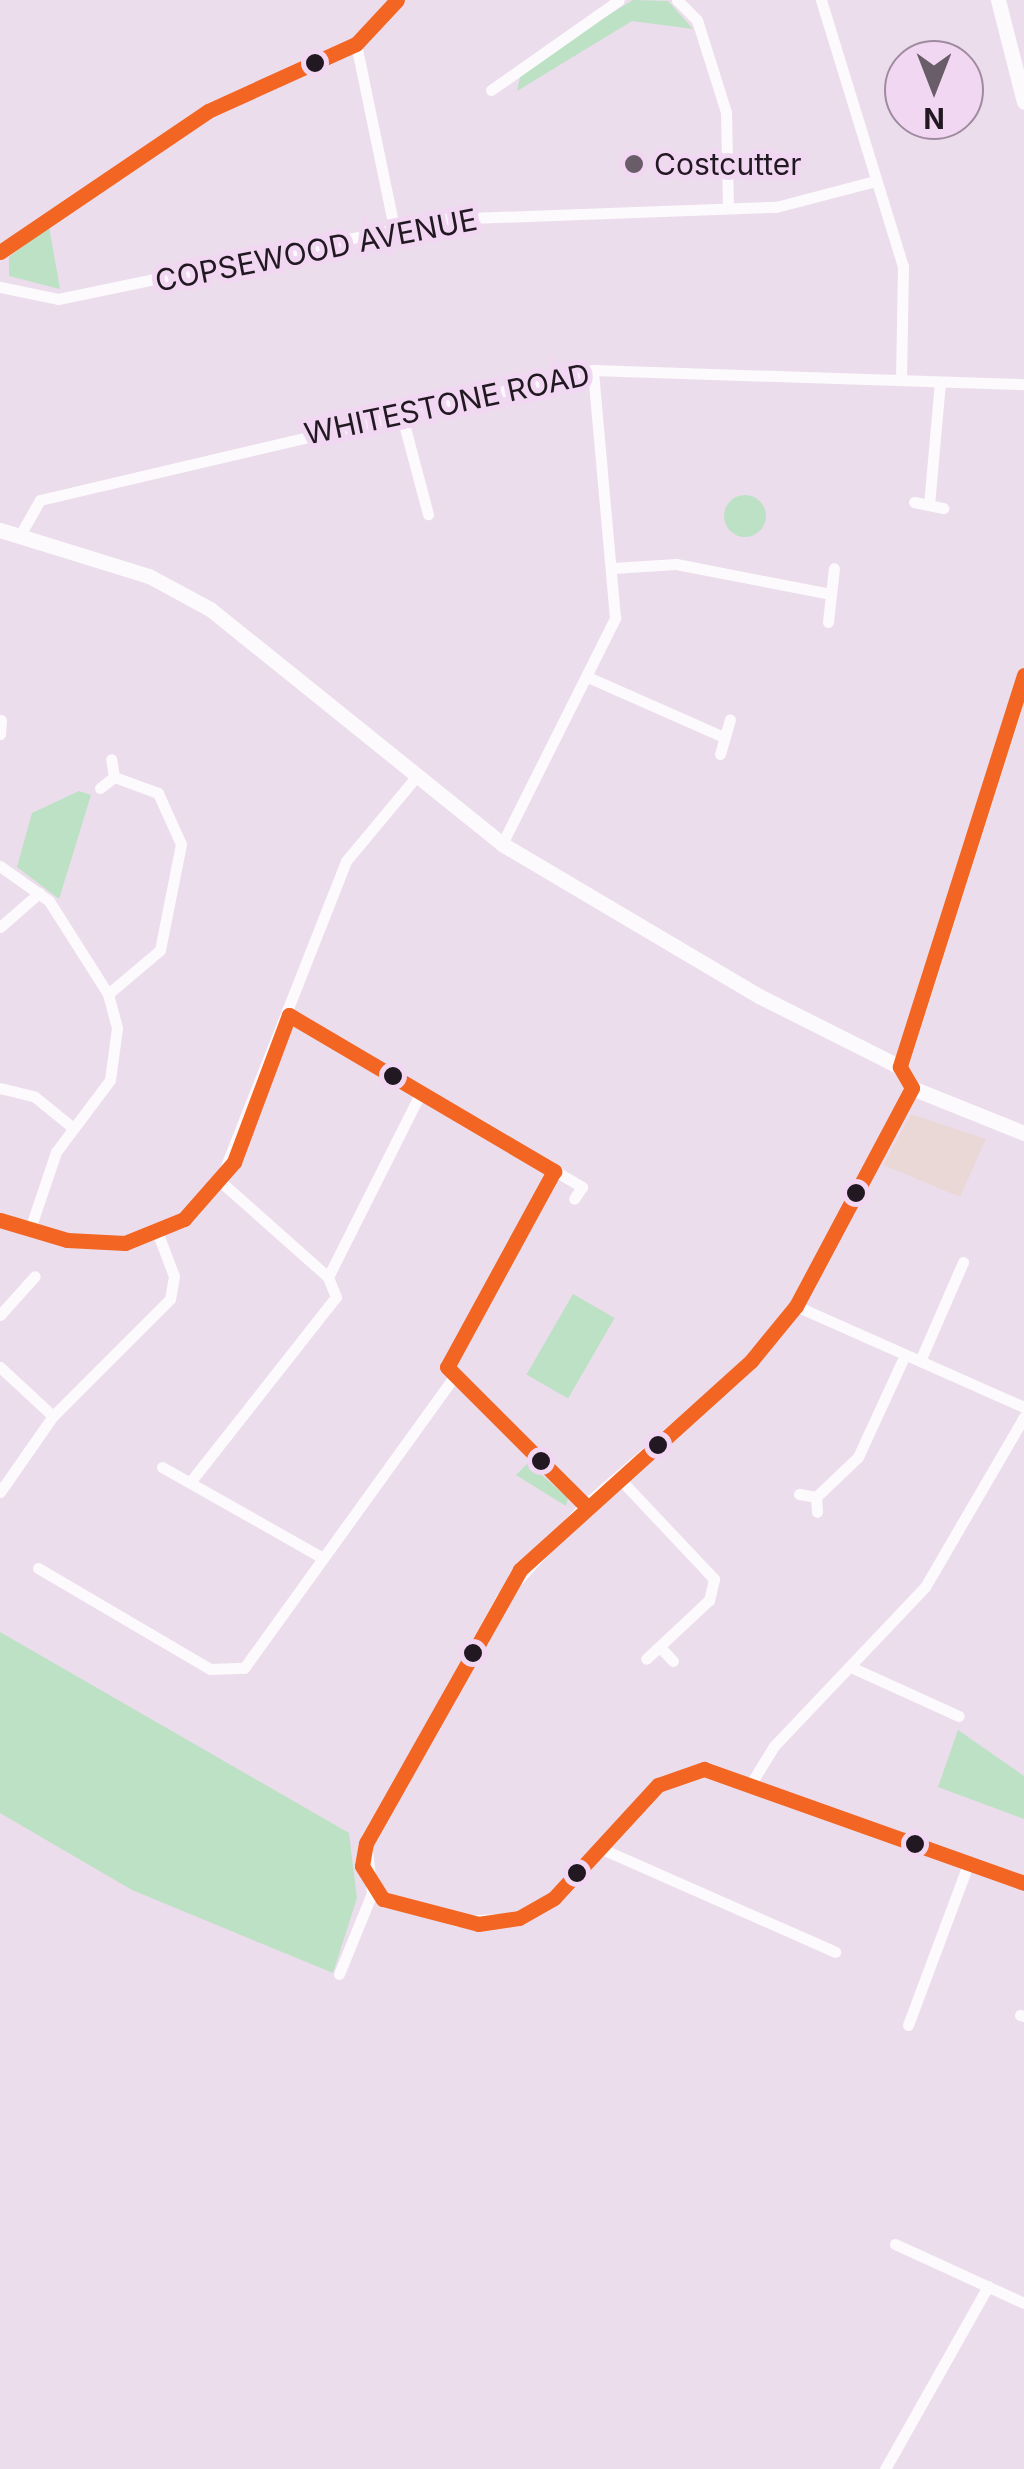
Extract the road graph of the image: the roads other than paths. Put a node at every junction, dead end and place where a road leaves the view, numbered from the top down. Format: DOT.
graph roads {
  1 [pos="397,0"];
  2 [pos="619,0"];
  3 [pos="677,0"];
  4 [pos="821,0"];
  5 [pos="998,0"];
  6 [pos="356,44"];
  7 [pos="491,90"];
  8 [pos="1024,102"];
  9 [pos="871,182"];
  10 [pos="728,206"];
  11 [pos="394,228"];
  12 [pos="0,252"];
  13 [pos="0,288"];
  14 [pos="592,370"];
  15 [pos="901,380"];
  16 [pos="940,382"];
  17 [pos="1024,384"];
  18 [pos="400,409"];
  19 [pos="914,502"];
  20 [pos="929,505"];
  21 [pos="943,508"];
  22 [pos="428,514"];
  23 [pos="0,530"];
  24 [pos="20,536"];
  25 [pos="613,568"];
  26 [pos="834,568"];
  27 [pos="830,594"];
  28 [pos="828,622"];
  29 [pos="1024,674"];
  30 [pos="590,678"];
  31 [pos="1,720"];
  32 [pos="730,720"];
  33 [pos="0,734"];
  34 [pos="724,737"];
  35 [pos="720,754"];
  36 [pos="111,759"];
  37 [pos="416,777"];
  38 [pos="114,778"];
  39 [pos="100,788"];
  40 [pos="502,844"];
  41 [pos="0,866"];
  42 [pos="39,892"];
  43 [pos="0,927"];
  44 [pos="108,994"];
  45 [pos="289,1015"];
  46 [pos="900,1066"];
  47 [pos="0,1088"];
  48 [pos="912,1088"];
  49 [pos="420,1094"];
  50 [pos="72,1127"];
  51 [pos="1024,1134"];
  52 [pos="554,1171"];
  53 [pos="220,1181"];
  54 [pos="574,1199"];
  55 [pos="0,1220"];
  56 [pos="30,1229"];
  57 [pos="158,1234"];
  58 [pos="962,1262"];
  59 [pos="35,1276"];
  60 [pos="328,1277"];
  61 [pos="796,1306"];
  62 [pos="0,1316"];
  63 [pos="905,1354"];
  64 [pos="920,1361"];
  65 [pos="0,1367"];
  66 [pos="451,1380"];
  67 [pos="1024,1407"];
  68 [pos="53,1416"];
  69 [pos="1024,1417"];
  70 [pos="162,1467"];
  71 [pos="618,1477"];
  72 [pos="191,1481"];
  73 [pos="0,1492"];
  74 [pos="799,1494"];
  75 [pos="816,1498"];
  76 [pos="585,1505"];
  77 [pos="817,1512"];
  78 [pos="322,1557"];
  79 [pos="38,1568"];
  80 [pos="660,1647"];
  81 [pos="646,1660"];
  82 [pos="673,1661"];
  83 [pos="854,1668"];
  84 [pos="960,1716"];
  85 [pos="752,1782"];
  86 [pos="602,1848"];
  87 [pos="969,1862"];
  88 [pos="1024,1883"];
  89 [pos="372,1893"];
  90 [pos="831,1935"];
  91 [pos="339,1974"];
  92 [pos="908,2025"];
  93 [pos="895,2244"];
  94 [pos="988,2286"];
  95 [pos="1024,2302"];
  96 [pos="886,2469"];
  1 -- 6 [label="street"];
  2 -- 7 [label="street"];
  3 -- 10 [label="street"];
  4 -- 9 [label="street"];
  5 -- 8 [label="main road"];
  6 -- 11 [label="street"];
  6 -- 12 [label="street"];
  9 -- 10 [label="street, COPSEWOOD AVENUE"];
  9 -- 15 [label="street"];
  10 -- 11 [label="street, COPSEWOOD AVENUE"];
  11 -- 13 [label="street, COPSEWOOD AVENUE"];
  14 -- 15 [label="street, WHITESTONE ROAD"];
  14 -- 18 [label="street, WHITESTONE ROAD"];
  14 -- 25 [label="street"];
  15 -- 16 [label="street, WHITESTONE ROAD"];
  16 -- 17 [label="street, WHITESTONE ROAD"];
  16 -- 20 [label="street"];
  18 -- 22 [label="street"];
  18 -- 24 [label="street, WHITESTONE ROAD"];
  19 -- 20 [label="street"];
  20 -- 21 [label="street"];
  23 -- 24 [label="main road"];
  24 -- 37 [label="main road"];
  25 -- 27 [label="street"];
  25 -- 30 [label="street"];
  26 -- 27 [label="street"];
  27 -- 28 [label="street"];
  29 -- 46 [label="main road"];
  30 -- 34 [label="street"];
  30 -- 40 [label="street"];
  31 -- 33 [label="street"];
  32 -- 34 [label="street"];
  34 -- 35 [label="street"];
  36 -- 38 [label="street"];
  37 -- 40 [label="main road"];
  37 -- 45 [label="street"];
  38 -- 39 [label="street"];
  38 -- 44 [label="street"];
  40 -- 46 [label="main road"];
  41 -- 42 [label="street"];
  42 -- 43 [label="street"];
  42 -- 44 [label="street"];
  44 -- 50 [label="street"];
  45 -- 49 [label="street"];
  45 -- 53 [label="street"];
  46 -- 48 [label="main road"];
  47 -- 50 [label="street"];
  48 -- 51 [label="main road"];
  48 -- 61 [label="street"];
  49 -- 52 [label="street"];
  49 -- 60 [label="street"];
  50 -- 56 [label="street"];
  52 -- 54 [label="street"];
  52 -- 66 [label="street"];
  53 -- 57 [label="street"];
  53 -- 60 [label="street"];
  55 -- 56 [label="street"];
  56 -- 57 [label="street"];
  57 -- 68 [label="street"];
  58 -- 64 [label="street"];
  59 -- 62 [label="street"];
  60 -- 72 [label="street"];
  61 -- 63 [label="street"];
  61 -- 71 [label="street"];
  63 -- 64 [label="street"];
  63 -- 75 [label="street"];
  64 -- 67 [label="street"];
  65 -- 68 [label="street"];
  66 -- 76 [label="street"];
  66 -- 78 [label="street"];
  68 -- 73 [label="street"];
  69 -- 83 [label="street"];
  70 -- 72 [label="street"];
  71 -- 76 [label="street"];
  71 -- 80 [label="street"];
  72 -- 78 [label="street"];
  74 -- 75 [label="street"];
  75 -- 77 [label="street"];
  76 -- 89 [label="street"];
  78 -- 79 [label="street"];
  80 -- 81 [label="street"];
  80 -- 82 [label="street"];
  83 -- 84 [label="street"];
  83 -- 85 [label="street"];
  85 -- 86 [label="street"];
  85 -- 87 [label="street"];
  86 -- 89 [label="street"];
  86 -- 90 [label="street"];
  87 -- 88 [label="street"];
  87 -- 92 [label="street"];
  89 -- 91 [label="street"];
  93 -- 94 [label="street"];
  94 -- 95 [label="street"];
  94 -- 96 [label="street"];
}
